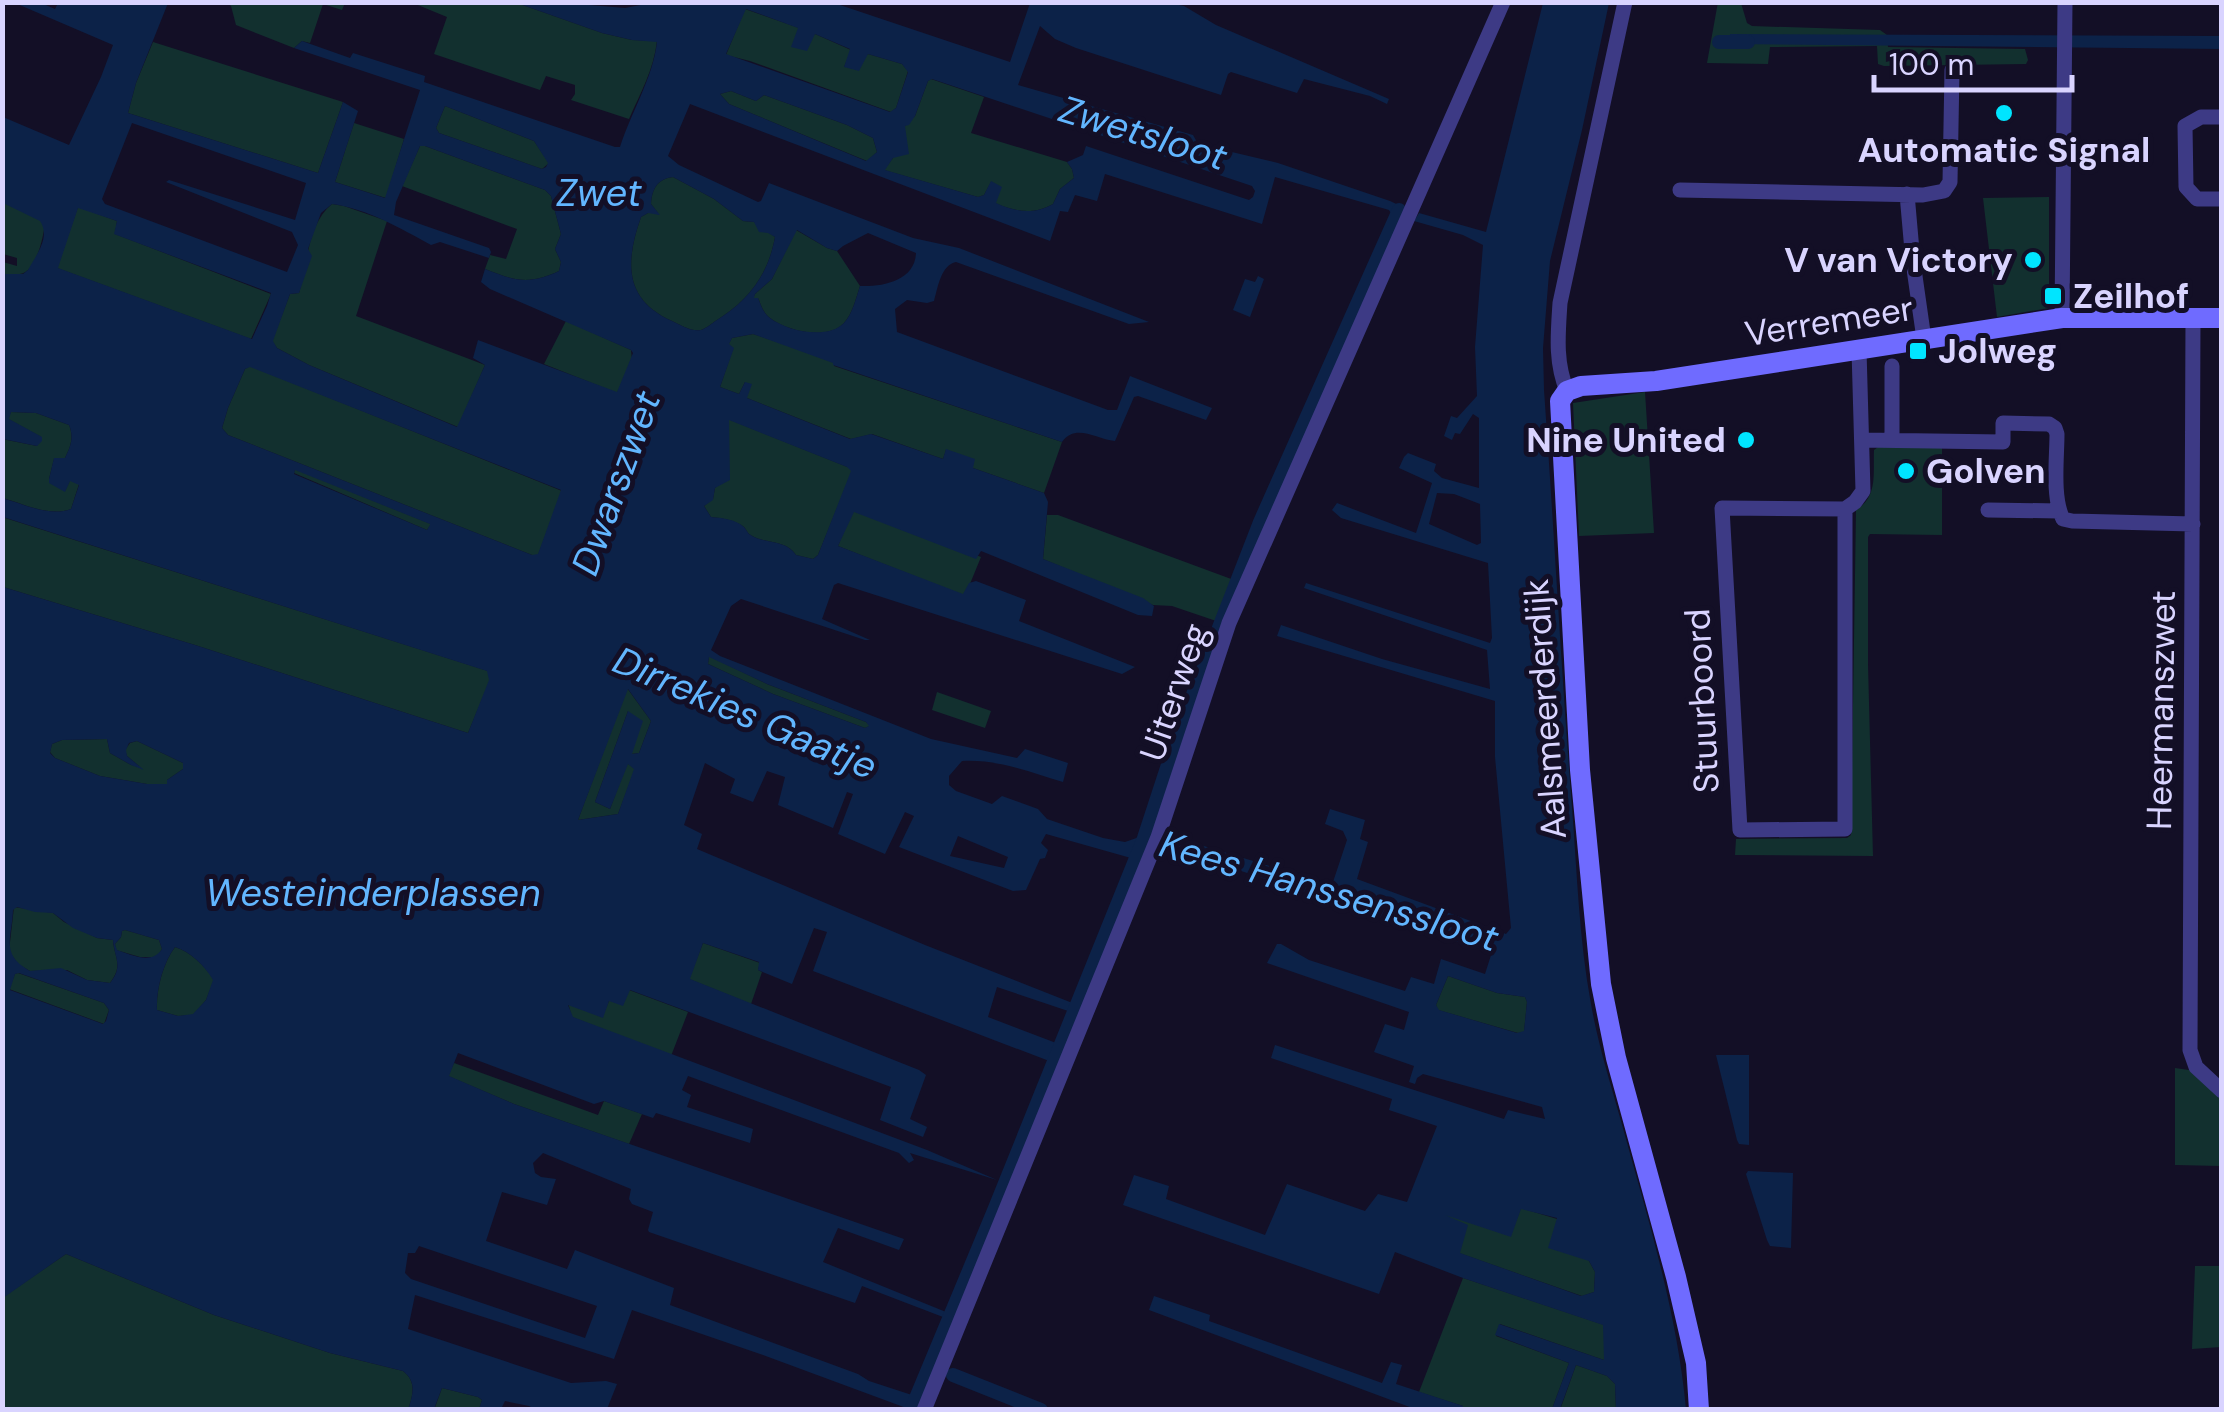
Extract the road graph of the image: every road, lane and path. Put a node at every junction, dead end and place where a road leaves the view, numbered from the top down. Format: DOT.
graph roads {
  1 [pos="1504,2"];
  2 [pos="1625,2"];
  3 [pos="2066,2"];
  4 [pos="1952,70"];
  5 [pos="2222,117"];
  6 [pos="1680,190"];
  7 [pos="1907,194"];
  8 [pos="2222,199"];
  9 [pos="2062,318"];
  10 [pos="2193,318"];
  11 [pos="2222,318"];
  12 [pos="1924,339"];
  13 [pos="1859,350"];
  14 [pos="1892,366"];
  15 [pos="1566,391"];
  16 [pos="1862,440"];
  17 [pos="1892,440"];
  18 [pos="1845,509"];
  19 [pos="1988,510"];
  20 [pos="2059,511"];
  21 [pos="2193,524"];
  22 [pos="2222,1091"];
  23 [pos="924,1410"];
  24 [pos="1699,1410"];
  1 -- 23 [label="street, Uiterweg"];
  2 -- 15 [label="street, Aalsmeerderdijk"];
  3 -- 9 [label="street"];
  4 -- 7 [label="street"];
  5 -- 8 [label="street"];
  6 -- 7 [label="street"];
  7 -- 12 [label="street"];
  9 -- 10 [label="street, Verremeer"];
  9 -- 12 [label="street, Verremeer"];
  10 -- 11 [label="street, Verremeer"];
  10 -- 21 [label="street, Heermanszwet"];
  12 -- 13 [label="street, Verremeer"];
  13 -- 15 [label="street, Verremeer"];
  13 -- 16 [label="street, Stuurboord"];
  14 -- 17 [label="street"];
  15 -- 24 [label="street, Aalsmeerderdijk"];
  16 -- 17 [label="street"];
  16 -- 18 [label="street, Stuurboord"];
  17 -- 20 [label="street"];
  18 -- 18 [label="street, Stuurboord"];
  19 -- 20 [label="street"];
  20 -- 21 [label="street"];
  21 -- 22 [label="street, Heermanszwet"];
}
